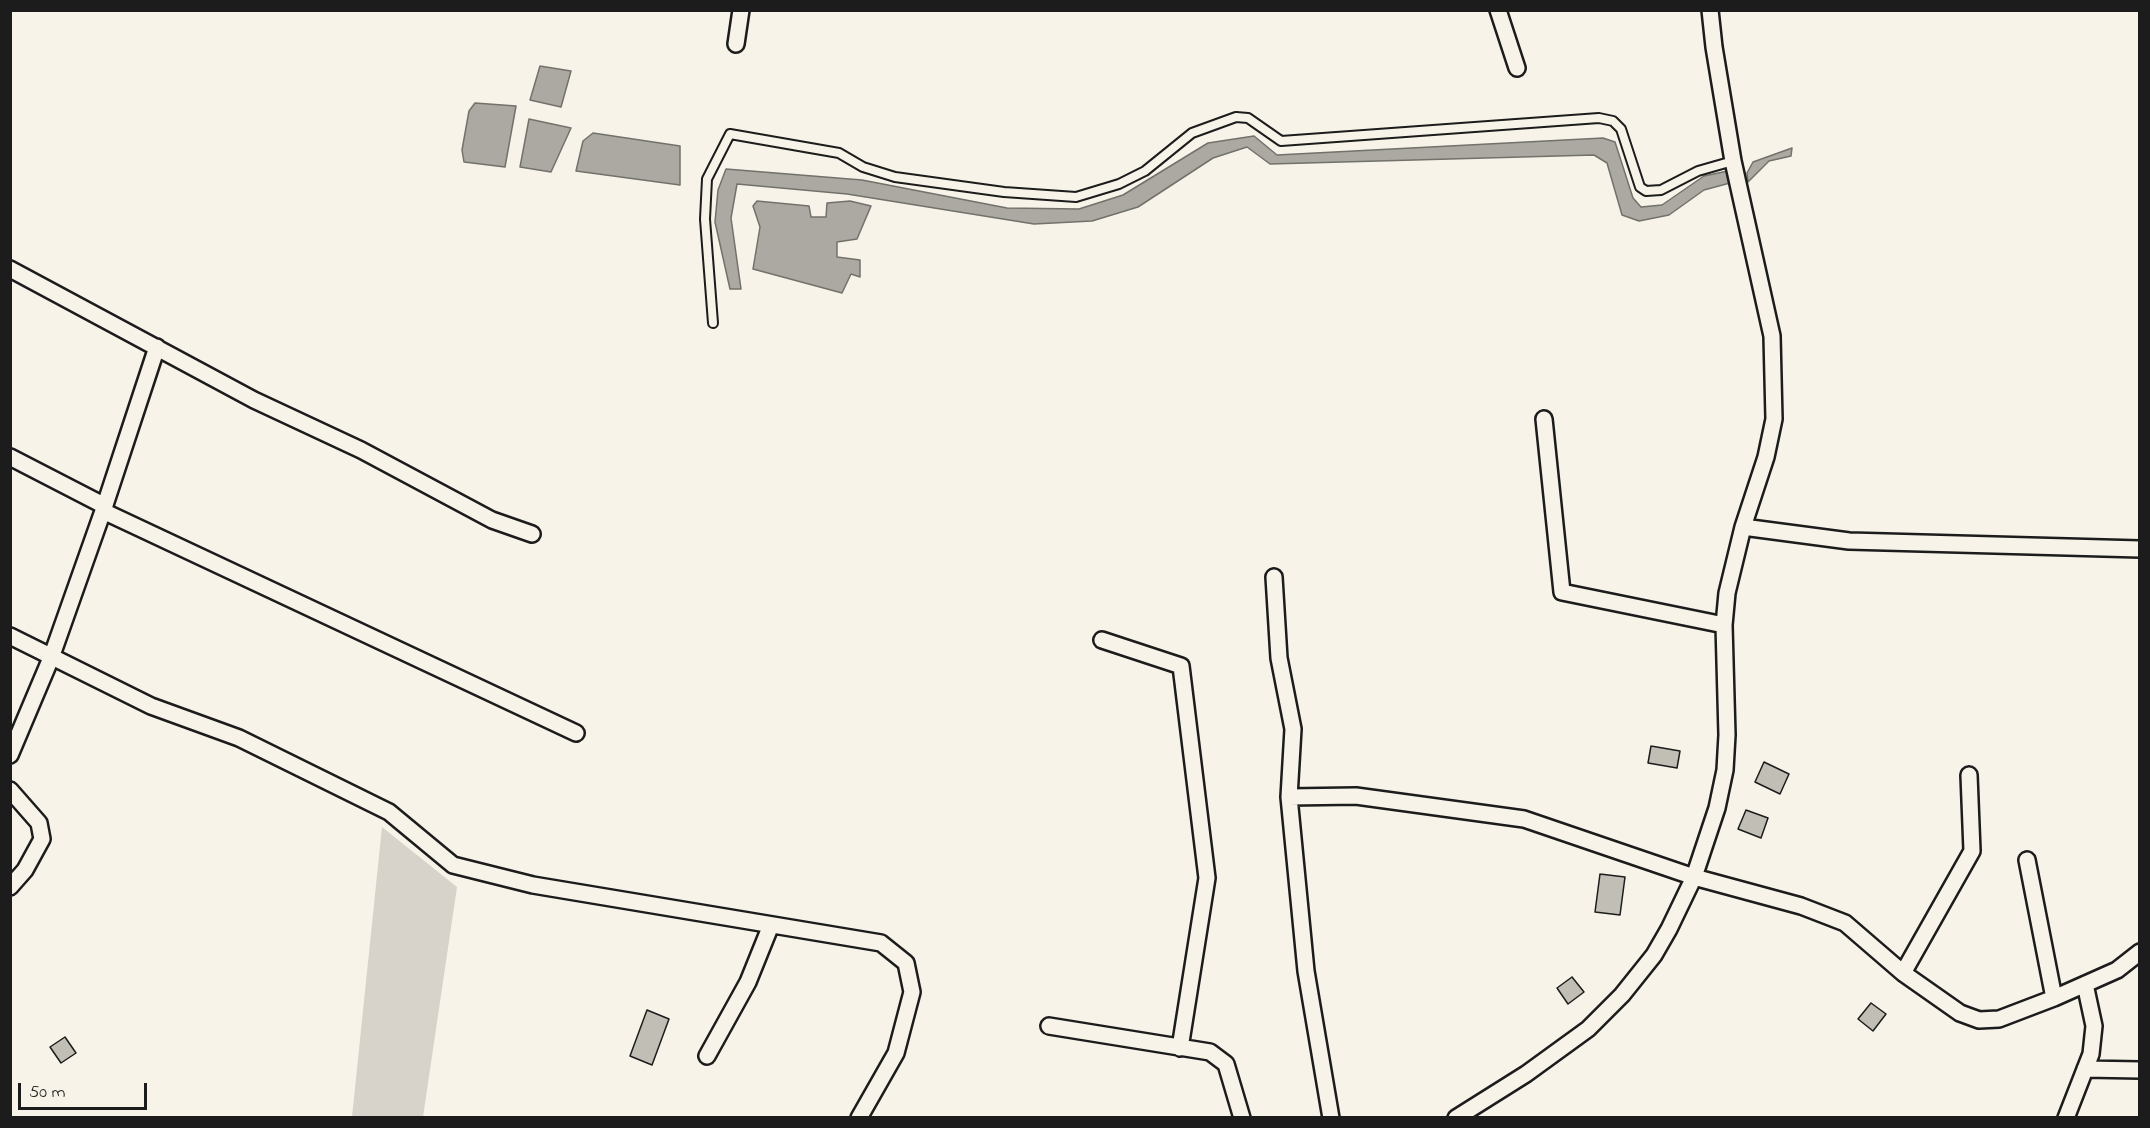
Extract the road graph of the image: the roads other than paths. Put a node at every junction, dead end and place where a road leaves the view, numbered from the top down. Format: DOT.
graph roads {
  1 [pos="741,10"];
  2 [pos="1498,10"];
  3 [pos="1710,10"];
  4 [pos="736,44"];
  5 [pos="1517,68"];
  6 [pos="1732,161"];
  7 [pos="10,269"];
  8 [pos="713,322"];
  9 [pos="157,347"];
  10 [pos="1544,419"];
  11 [pos="10,457"];
  12 [pos="104,508"];
  13 [pos="1743,527"];
  14 [pos="532,534"];
  15 [pos="2139,549"];
  16 [pos="1274,578"];
  17 [pos="1724,625"];
  18 [pos="10,636"];
  19 [pos="1102,640"];
  20 [pos="51,658"];
  21 [pos="576,733"];
  22 [pos="10,755"];
  23 [pos="1969,775"];
  24 [pos="10,790"];
  25 [pos="1289,797"];
  26 [pos="2027,860"];
  27 [pos="1694,877"];
  28 [pos="10,887"];
  29 [pos="771,925"];
  30 [pos="2139,952"];
  31 [pos="1903,973"];
  32 [pos="2085,984"];
  33 [pos="2054,998"];
  34 [pos="1049,1026"];
  35 [pos="1180,1048"];
  36 [pos="707,1056"];
  37 [pos="2085,1069"];
  38 [pos="2139,1070"];
  39 [pos="859,1118"];
  40 [pos="1242,1118"];
  41 [pos="1331,1118"];
  42 [pos="1455,1118"];
  43 [pos="2066,1118"];
  1 -- 4 [label="street"];
  2 -- 5 [label="street"];
  3 -- 6 [label="street"];
  6 -- 8 [label="lane"];
  6 -- 13 [label="street"];
  7 -- 9 [label="street"];
  9 -- 12 [label="street"];
  9 -- 14 [label="street"];
  10 -- 17 [label="street"];
  11 -- 12 [label="street"];
  12 -- 20 [label="street"];
  12 -- 21 [label="street"];
  13 -- 15 [label="street"];
  13 -- 17 [label="street"];
  16 -- 25 [label="street"];
  17 -- 27 [label="street"];
  18 -- 20 [label="street"];
  19 -- 35 [label="street"];
  20 -- 22 [label="street"];
  20 -- 29 [label="street"];
  23 -- 31 [label="street"];
  24 -- 28 [label="street"];
  25 -- 27 [label="street"];
  25 -- 41 [label="street"];
  26 -- 33 [label="street"];
  27 -- 31 [label="street"];
  27 -- 42 [label="street"];
  29 -- 36 [label="street"];
  29 -- 39 [label="street"];
  30 -- 32 [label="street"];
  31 -- 33 [label="street"];
  32 -- 33 [label="street"];
  32 -- 37 [label="street"];
  34 -- 35 [label="street"];
  35 -- 40 [label="street"];
  37 -- 38 [label="street"];
  37 -- 43 [label="street"];
}
